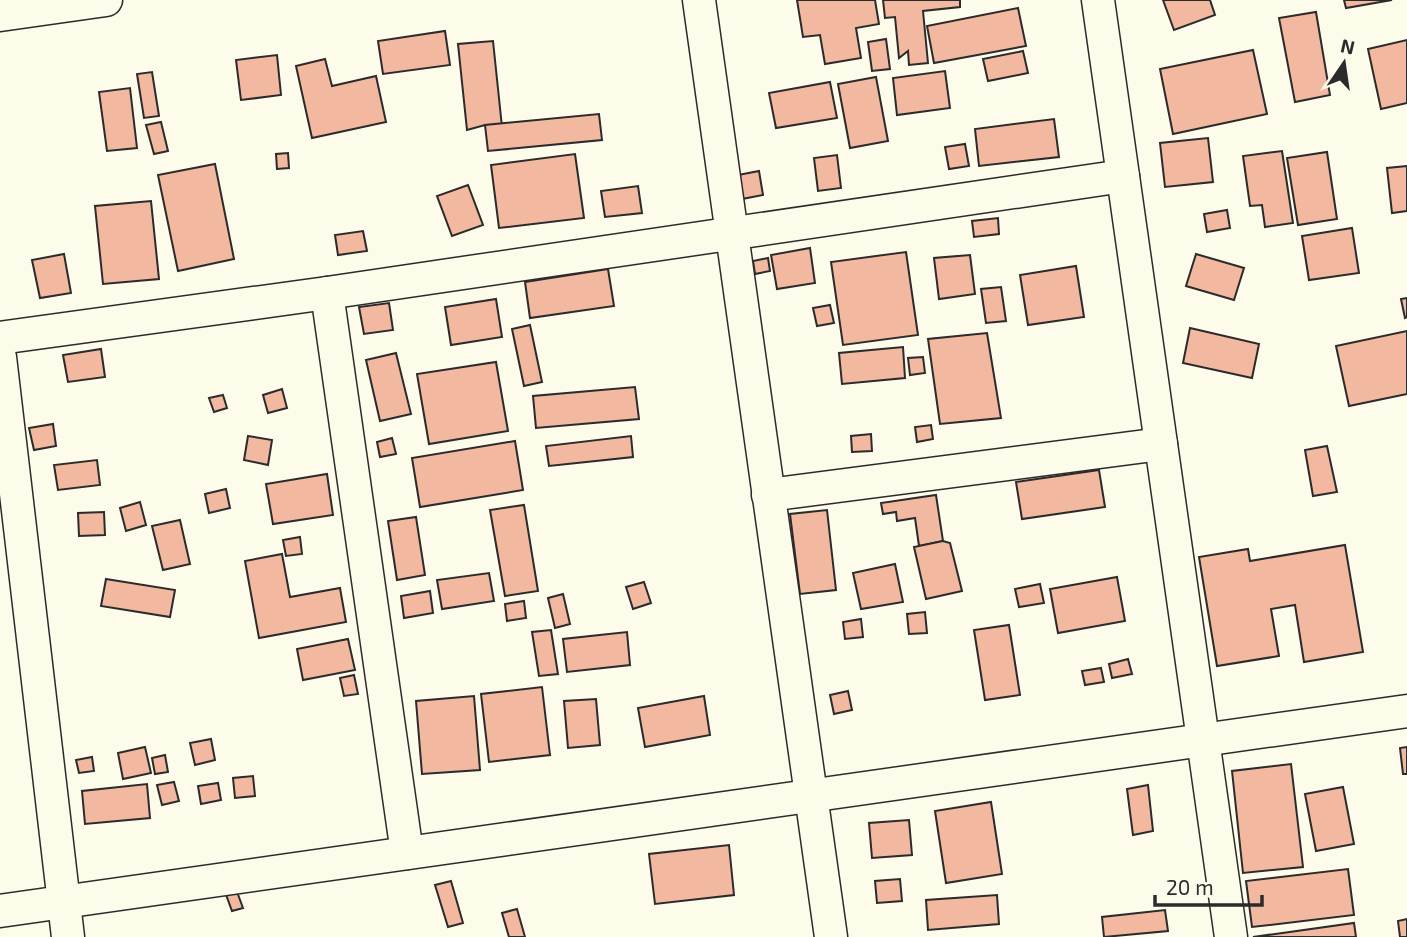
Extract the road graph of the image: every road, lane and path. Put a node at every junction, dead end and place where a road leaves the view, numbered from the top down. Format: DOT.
graph roads {
  1 [pos="106,0"];
  2 [pos="698,0"];
  3 [pos="1098,0"];
  4 [pos="0,15"];
  5 [pos="1123,176"];
  6 [pos="732,233"];
  7 [pos="327,293"];
  8 [pos="0,338"];
  9 [pos="0,357"];
  10 [pos="1161,444"];
  11 [pos="768,495"];
  12 [pos="1407,711"];
  13 [pos="1203,740"];
  14 [pos="811,796"];
  15 [pos="407,853"];
  16 [pos="63,902"];
  17 [pos="0,911"];
  18 [pos="68,937"];
  19 [pos="831,937"];
  20 [pos="1231,937"];
  1 -- 4 [label="street"];
  2 -- 6 [label="street"];
  3 -- 5 [label="street"];
  5 -- 6 [label="street"];
  5 -- 10 [label="street"];
  6 -- 7 [label="street"];
  6 -- 11 [label="street"];
  7 -- 8 [label="street"];
  7 -- 15 [label="street"];
  9 -- 16 [label="street"];
  10 -- 11 [label="street"];
  10 -- 13 [label="street"];
  11 -- 14 [label="street"];
  12 -- 13 [label="street"];
  13 -- 14 [label="street"];
  13 -- 20 [label="street"];
  14 -- 15 [label="street"];
  14 -- 19 [label="street"];
  15 -- 16 [label="street"];
  16 -- 17 [label="street"];
  16 -- 18 [label="street"];
}
